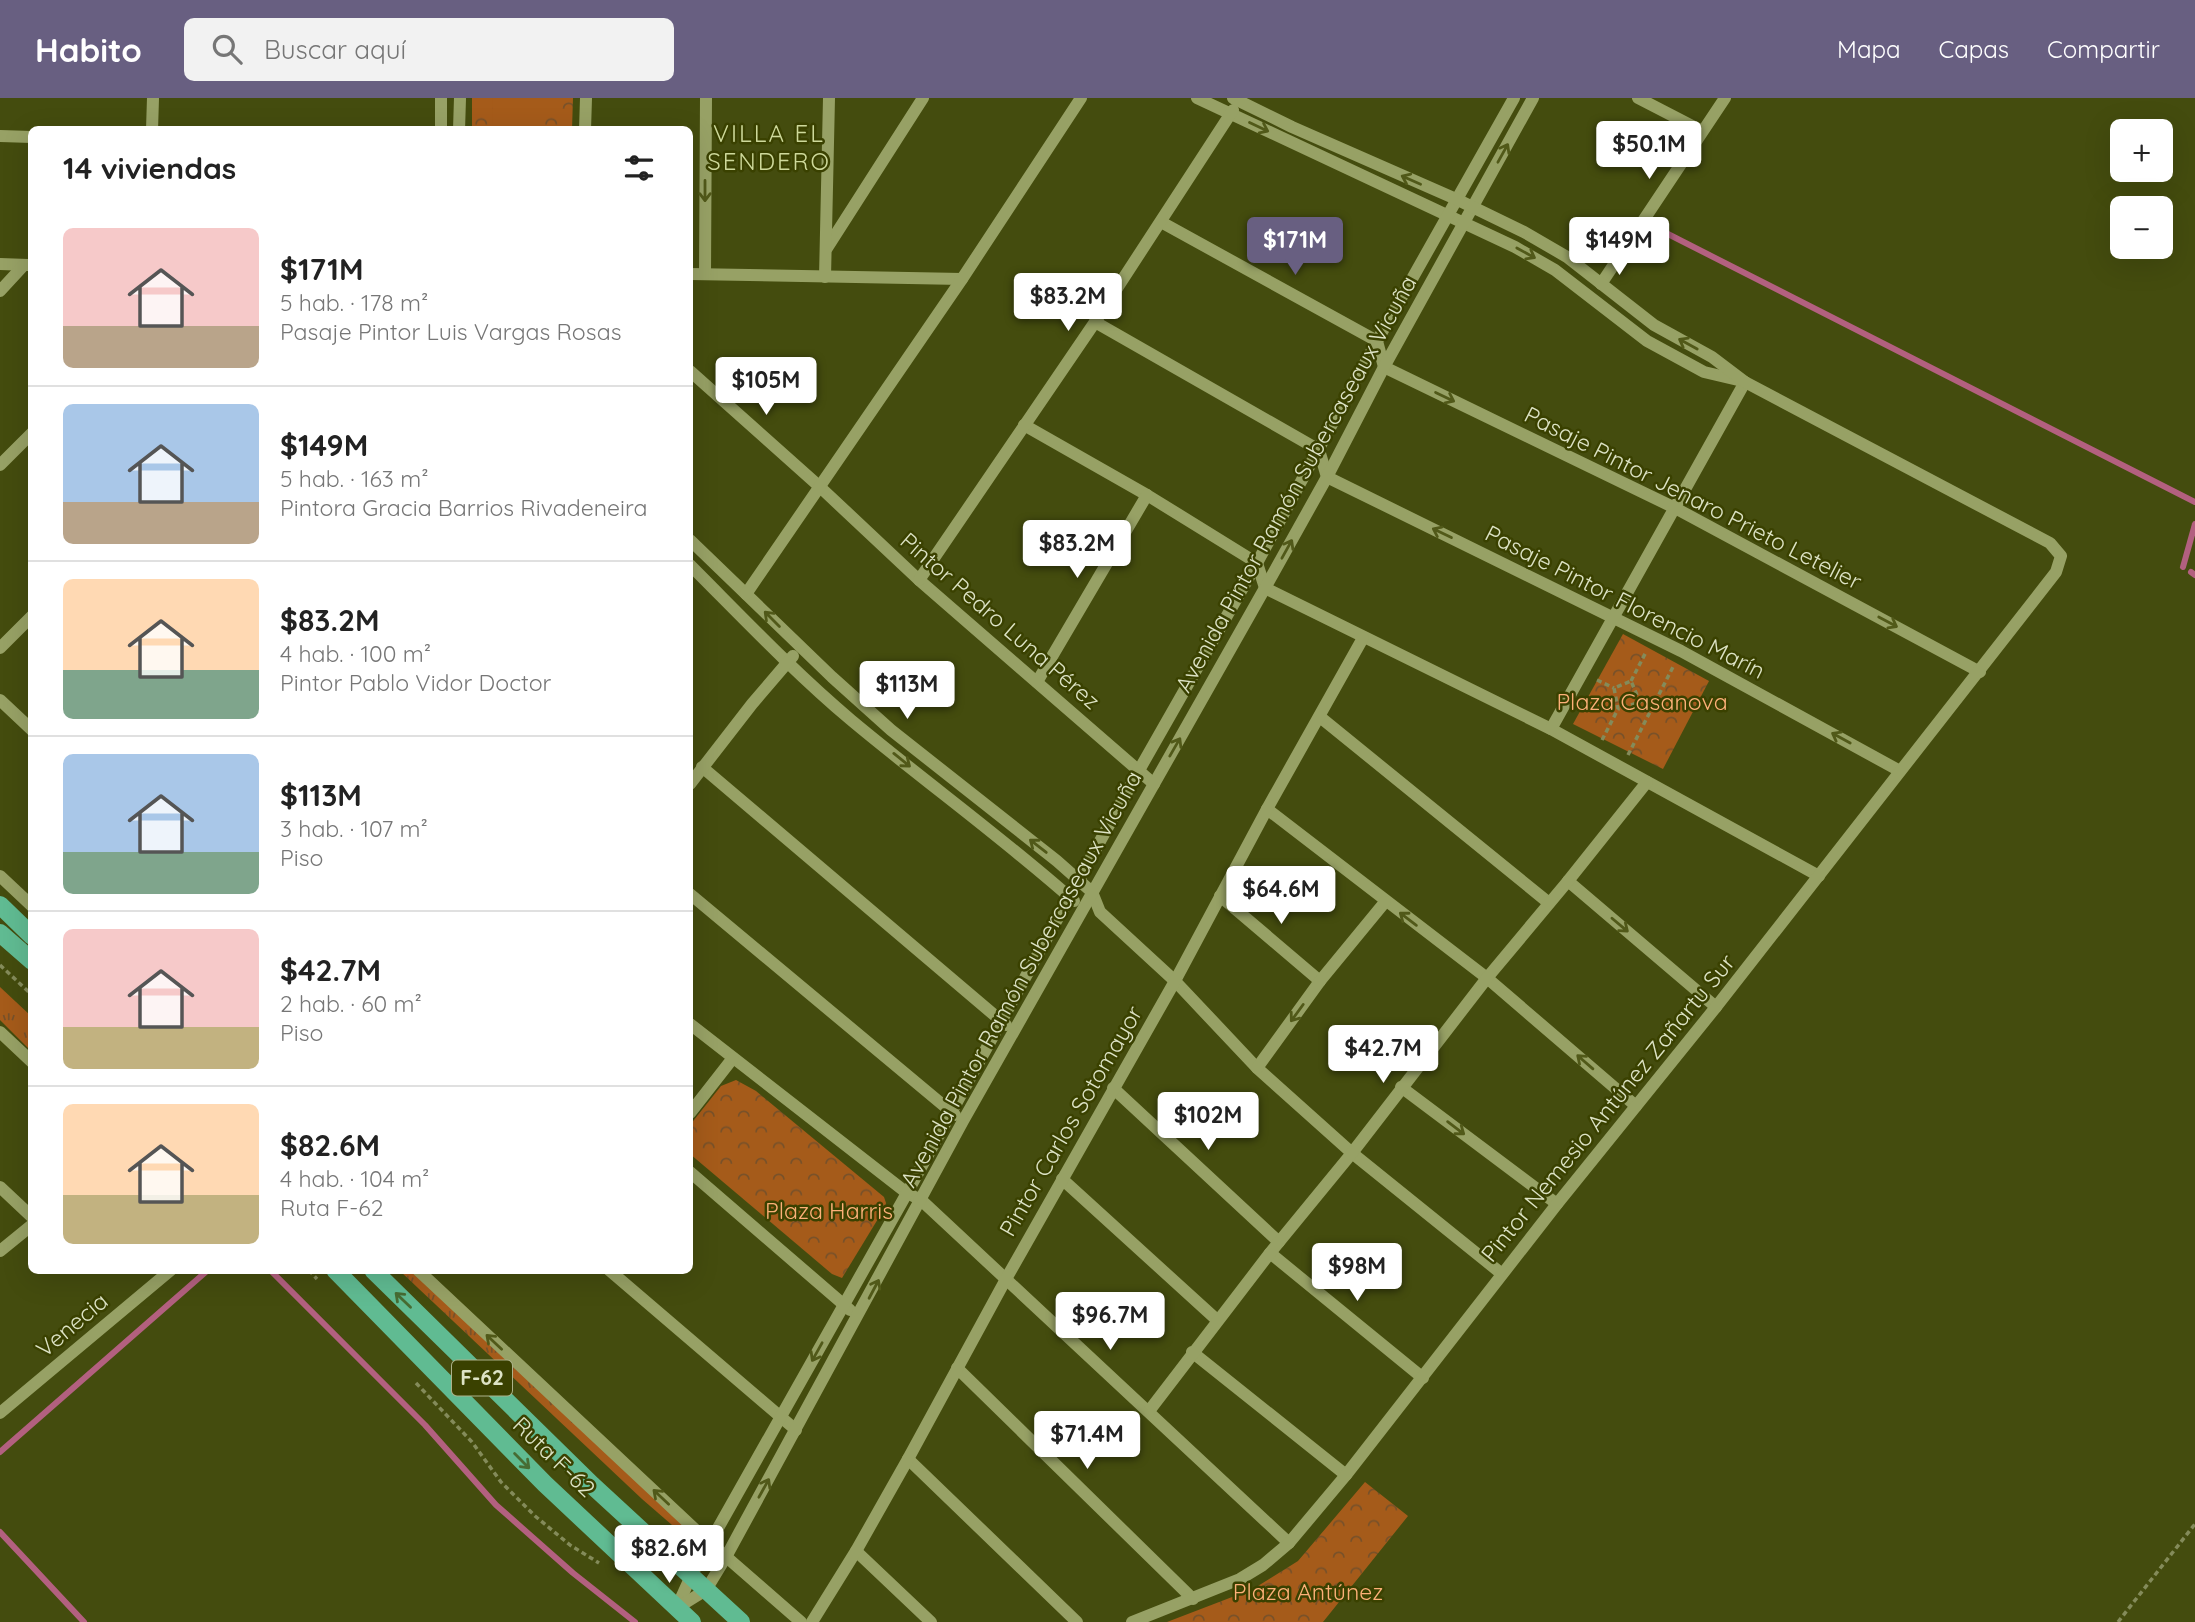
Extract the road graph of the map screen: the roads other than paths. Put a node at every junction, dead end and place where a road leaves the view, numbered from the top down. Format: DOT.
graph roads {
  1 [pos="153,98"];
  2 [pos="441,98"];
  3 [pos="460,98"];
  4 [pos="586,98"];
  5 [pos="706,98"];
  6 [pos="829,98"];
  7 [pos="923,98"];
  8 [pos="1081,98"];
  9 [pos="1197,98"];
  10 [pos="1514,98"];
  11 [pos="1533,98"];
  12 [pos="1637,98"];
  13 [pos="1725,98"];
  14 [pos="1236,99"];
  15 [pos="1230,114"];
  16 [pos="152,126"];
  17 [pos="441,126"];
  18 [pos="459,126"];
  19 [pos="585,126"];
  20 [pos="1702,131"];
  21 [pos="0,136"];
  22 [pos="28,137"];
  23 [pos="1456,199"];
  24 [pos="1473,208"];
  25 [pos="1447,214"];
  26 [pos="1161,222"];
  27 [pos="1465,223"];
  28 [pos="827,248"];
  29 [pos="0,264"];
  30 [pos="28,265"];
  31 [pos="693,274"];
  32 [pos="705,274"];
  33 [pos="825,277"];
  34 [pos="962,279"];
  35 [pos="1601,284"];
  36 [pos="0,291"];
  37 [pos="1095,322"];
  38 [pos="1377,341"];
  39 [pos="1384,367"];
  40 [pos="693,374"];
  41 [pos="1745,382"];
  42 [pos="1024,425"];
  43 [pos="28,437"];
  44 [pos="1319,450"];
  45 [pos="0,465"];
  46 [pos="1327,477"];
  47 [pos="820,487"];
  48 [pos="1147,495"];
  49 [pos="1675,508"];
  50 [pos="693,543"];
  51 [pos="1257,563"];
  52 [pos="693,568"];
  53 [pos="919,580"];
  54 [pos="1265,588"];
  55 [pos="746,594"];
  56 [pos="1614,617"];
  57 [pos="28,620"];
  58 [pos="1363,638"];
  59 [pos="801,647"];
  60 [pos="0,648"];
  61 [pos="788,663"];
  62 [pos="1980,672"];
  63 [pos="1037,682"];
  64 [pos="0,700"];
  65 [pos="1320,717"];
  66 [pos="28,726"];
  67 [pos="1551,729"];
  68 [pos="702,767"];
  69 [pos="1900,771"];
  70 [pos="1138,772"];
  71 [pos="693,780"];
  72 [pos="1647,782"];
  73 [pos="1154,784"];
  74 [pos="1267,809"];
  75 [pos="0,876"];
  76 [pos="1818,876"];
  77 [pos="1079,880"];
  78 [pos="1568,881"];
  79 [pos="1093,892"];
  80 [pos="1220,896"];
  81 [pos="693,897"];
  82 [pos="1070,897"];
  83 [pos="28,902"];
  84 [pos="1385,902"];
  85 [pos="1549,903"];
  86 [pos="0,905"];
  87 [pos="1083,909"];
  88 [pos="1100,912"];
  89 [pos="28,932"];
  90 [pos="0,933"];
  91 [pos="28,958"];
  92 [pos="1487,978"];
  93 [pos="1175,981"];
  94 [pos="1320,981"];
  95 [pos="1716,1007"];
  96 [pos="1001,1021"];
  97 [pos="693,1026"];
  98 [pos="0,1032"];
  99 [pos="1015,1032"];
  100 [pos="28,1058"];
  101 [pos="733,1058"];
  102 [pos="1257,1068"];
  103 [pos="1402,1087"];
  104 [pos="1113,1088"];
  105 [pos="1636,1106"];
  106 [pos="693,1108"];
  107 [pos="950,1112"];
  108 [pos="964,1121"];
  109 [pos="1352,1153"];
  110 [pos="693,1175"];
  111 [pos="1062,1179"];
  112 [pos="0,1186"];
  113 [pos="907,1193"];
  114 [pos="920,1200"];
  115 [pos="1557,1204"];
  116 [pos="28,1213"];
  117 [pos="28,1228"];
  118 [pos="1279,1242"];
  119 [pos="0,1251"];
  120 [pos="1270,1253"];
  121 [pos="166,1274"];
  122 [pos="339,1274"];
  123 [pos="377,1274"];
  124 [pos="422,1274"];
  125 [pos="613,1274"];
  126 [pos="1502,1274"];
  127 [pos="1006,1279"];
  128 [pos="843,1306"];
  129 [pos="859,1315"];
  130 [pos="1217,1320"];
  131 [pos="1192,1352"];
  132 [pos="957,1368"];
  133 [pos="1423,1378"];
  134 [pos="1149,1411"];
  135 [pos="0,1413"];
  136 [pos="781,1417"];
  137 [pos="796,1430"];
  138 [pos="908,1459"];
  139 [pos="1346,1475"];
  140 [pos="711,1543"];
  141 [pos="1289,1543"];
  142 [pos="856,1551"];
  143 [pos="726,1557"];
  144 [pos="691,1576"];
  145 [pos="706,1590"];
  146 [pos="1193,1599"];
  147 [pos="677,1608"];
  148 [pos="692,1622"];
  149 [pos="741,1622"];
  150 [pos="801,1622"];
  151 [pos="812,1622"];
  152 [pos="931,1622"];
  153 [pos="1077,1622"];
  154 [pos="1132,1622"];
  1 -- 16 [label="street"];
  2 -- 17 [label="street"];
  3 -- 18 [label="street"];
  4 -- 19 [label="street"];
  5 -- 32 [label="street, one-way"];
  6 -- 28 [label="street"];
  7 -- 28 [label="street"];
  8 -- 34 [label="street"];
  9 -- 15 [label="street"];
  10 -- 23 [label="street, Avenida Pintor Ramón Subercaseaux Vicuña"];
  24 -- 11 [label="street, Avenida Pintor Ramón Subercaseaux Vicuña, one-way"];
  12 -- 20 [label="street"];
  13 -- 20 [label="street"];
  14 -- 15 [label="street"];
  23 -- 14 [label="street, one-way"];
  15 -- 25 [label="street, one-way"];
  15 -- 26 [label="street"];
  20 -- 35 [label="street"];
  21 -- 22 [label="street"];
  23 -- 24 [label="street"];
  23 -- 25 [label="street, Avenida Pintor Ramón Subercaseaux Vicuña"];
  24 -- 27 [label="street, Avenida Pintor Ramón Subercaseaux Vicuña"];
  24 -- 35 [label="street"];
  25 -- 27 [label="street"];
  25 -- 38 [label="street, Avenida Pintor Ramón Subercaseaux Vicuña"];
  26 -- 37 [label="street"];
  26 -- 38 [label="street"];
  27 -- 39 [label="street, Avenida Pintor Ramón Subercaseaux Vicuña"];
  27 -- 41 [label="street, one-way"];
  28 -- 33 [label="street"];
  29 -- 30 [label="street"];
  30 -- 36 [label="street"];
  31 -- 32 [label="street"];
  32 -- 33 [label="street"];
  33 -- 34 [label="street"];
  34 -- 47 [label="street"];
  41 -- 35 [label="street, one-way"];
  37 -- 42 [label="street"];
  37 -- 44 [label="street"];
  38 -- 39 [label="street"];
  38 -- 44 [label="street, Avenida Pintor Ramón Subercaseaux Vicuña"];
  39 -- 46 [label="street, Avenida Pintor Ramón Subercaseaux Vicuña"];
  39 -- 49 [label="street, Pasaje Pintor Jenaro Prieto Letelier, one-way"];
  40 -- 47 [label="street, Pintor Pedro Luna Pérez"];
  41 -- 49 [label="street"];
  41 -- 62 [label="street, Pintor Nemesio Antúnez Zañartu Sur"];
  42 -- 48 [label="street"];
  42 -- 53 [label="street"];
  43 -- 45 [label="street"];
  44 -- 46 [label="street"];
  44 -- 51 [label="street, Avenida Pintor Ramón Subercaseaux Vicuña"];
  54 -- 46 [label="street, Avenida Pintor Ramón Subercaseaux Vicuña, one-way"];
  56 -- 46 [label="street, Pasaje Pintor Florencio Marín, one-way"];
  47 -- 53 [label="street, Pintor Pedro Luna Pérez"];
  47 -- 55 [label="street"];
  48 -- 51 [label="street"];
  48 -- 63 [label="street"];
  49 -- 56 [label="street"];
  49 -- 62 [label="street, Pasaje Pintor Jenaro Prieto Letelier, one-way"];
  50 -- 55 [label="street"];
  51 -- 54 [label="street"];
  51 -- 70 [label="street, Avenida Pintor Ramón Subercaseaux Vicuña"];
  52 -- 61 [label="street"];
  53 -- 63 [label="street, Pintor Pedro Luna Pérez"];
  54 -- 58 [label="street"];
  73 -- 54 [label="street, Avenida Pintor Ramón Subercaseaux Vicuña, one-way"];
  59 -- 55 [label="street, one-way"];
  56 -- 67 [label="street"];
  69 -- 56 [label="street, Pasaje Pintor Florencio Marín, one-way"];
  57 -- 60 [label="street"];
  58 -- 65 [label="street, Pintor Carlos Sotomayor"];
  58 -- 67 [label="street"];
  59 -- 61 [label="street"];
  77 -- 59 [label="street, one-way"];
  61 -- 68 [label="street"];
  61 -- 82 [label="street, one-way"];
  62 -- 69 [label="street, Pintor Nemesio Antúnez Zañartu Sur"];
  63 -- 70 [label="street, Pintor Pedro Luna Pérez"];
  64 -- 66 [label="street"];
  65 -- 74 [label="street, Pintor Carlos Sotomayor"];
  65 -- 85 [label="street"];
  67 -- 72 [label="street"];
  68 -- 71 [label="street"];
  68 -- 96 [label="street"];
  69 -- 76 [label="street, Pintor Nemesio Antúnez Zañartu Sur"];
  70 -- 73 [label="street, Pintor Pedro Luna Pérez"];
  70 -- 77 [label="street, Avenida Pintor Ramón Subercaseaux Vicuña"];
  72 -- 76 [label="street"];
  72 -- 78 [label="street"];
  73 -- 79 [label="street, Avenida Pintor Ramón Subercaseaux Vicuña"];
  74 -- 80 [label="street, Pintor Carlos Sotomayor"];
  74 -- 84 [label="street"];
  75 -- 83 [label="street"];
  76 -- 95 [label="street, Pintor Nemesio Antúnez Zañartu Sur"];
  77 -- 79 [label="street"];
  77 -- 82 [label="street, Avenida Pintor Ramón Subercaseaux Vicuña"];
  78 -- 85 [label="street"];
  78 -- 95 [label="street, one-way"];
  79 -- 87 [label="street, Avenida Pintor Ramón Subercaseaux Vicuña"];
  79 -- 88 [label="street"];
  80 -- 93 [label="street, Pintor Carlos Sotomayor"];
  80 -- 94 [label="street"];
  81 -- 107 [label="street"];
  82 -- 87 [label="street"];
  82 -- 96 [label="street, Avenida Pintor Ramón Subercaseaux Vicuña"];
  92 -- 84 [label="street, one-way"];
  84 -- 94 [label="street"];
  85 -- 92 [label="street"];
  86 -- 89 [label="main road"];
  87 -- 88 [label="street"];
  87 -- 99 [label="street, Avenida Pintor Ramón Subercaseaux Vicuña"];
  88 -- 93 [label="street"];
  90 -- 91 [label="main road"];
  92 -- 103 [label="street"];
  105 -- 92 [label="street, one-way"];
  93 -- 102 [label="street"];
  93 -- 104 [label="street, Pintor Carlos Sotomayor"];
  94 -- 102 [label="street, one-way"];
  95 -- 105 [label="street, Pintor Nemesio Antúnez Zañartu Sur"];
  96 -- 99 [label="street"];
  96 -- 107 [label="street, Avenida Pintor Ramón Subercaseaux Vicuña"];
  97 -- 101 [label="street"];
  98 -- 100 [label="street"];
  99 -- 108 [label="street, Avenida Pintor Ramón Subercaseaux Vicuña"];
  101 -- 106 [label="street"];
  101 -- 113 [label="street"];
  102 -- 109 [label="street"];
  103 -- 109 [label="street"];
  103 -- 115 [label="street, one-way"];
  104 -- 111 [label="street, Pintor Carlos Sotomayor"];
  104 -- 118 [label="street"];
  105 -- 115 [label="street, Pintor Nemesio Antúnez Zañartu Sur"];
  107 -- 108 [label="street"];
  107 -- 113 [label="street, Avenida Pintor Ramón Subercaseaux Vicuña"];
  108 -- 114 [label="street, Avenida Pintor Ramón Subercaseaux Vicuña"];
  109 -- 118 [label="street"];
  109 -- 126 [label="street"];
  110 -- 128 [label="street"];
  111 -- 127 [label="street, Pintor Carlos Sotomayor"];
  111 -- 130 [label="street"];
  112 -- 116 [label="street"];
  113 -- 114 [label="street"];
  113 -- 128 [label="street, Avenida Pintor Ramón Subercaseaux Vicuña"];
  114 -- 127 [label="street"];
  129 -- 114 [label="street, Avenida Pintor Ramón Subercaseaux Vicuña, one-way"];
  115 -- 126 [label="street, Pintor Nemesio Antúnez Zañartu Sur"];
  117 -- 119 [label="street"];
  118 -- 120 [label="street"];
  120 -- 130 [label="street"];
  120 -- 133 [label="street"];
  121 -- 135 [label="street, Venecia"];
  122 -- 147 [label="main road, Ruta F-62 / F-62, one-way"];
  144 -- 123 [label="main road, F-62, one-way"];
  140 -- 124 [label="street, one-way"];
  125 -- 136 [label="street"];
  126 -- 133 [label="street, Pintor Nemesio Antúnez Zañartu Sur"];
  127 -- 132 [label="street, Pintor Carlos Sotomayor"];
  127 -- 134 [label="street"];
  128 -- 129 [label="street"];
  128 -- 136 [label="street, Avenida Pintor Ramón Subercaseaux Vicuña, one-way"];
  129 -- 137 [label="street, Avenida Pintor Ramón Subercaseaux Vicuña"];
  130 -- 131 [label="street"];
  131 -- 134 [label="street"];
  131 -- 139 [label="street"];
  132 -- 138 [label="street, Pintor Carlos Sotomayor"];
  132 -- 146 [label="street"];
  133 -- 139 [label="street, Pintor Nemesio Antúnez Zañartu Sur"];
  134 -- 141 [label="street"];
  136 -- 137 [label="street"];
  136 -- 140 [label="street, Avenida Pintor Ramón Subercaseaux Vicuña"];
  143 -- 137 [label="street, Avenida Pintor Ramón Subercaseaux Vicuña, one-way"];
  138 -- 142 [label="street, Pintor Carlos Sotomayor"];
  138 -- 153 [label="street"];
  139 -- 141 [label="street, Pintor Nemesio Antúnez Zañartu Sur"];
  140 -- 143 [label="street"];
  140 -- 144 [label="street, Avenida Pintor Ramón Subercaseaux Vicuña"];
  141 -- 146 [label="street, Pintor Nemesio Antúnez Zañartu Sur"];
  142 -- 151 [label="street, Pintor Carlos Sotomayor"];
  142 -- 152 [label="street"];
  143 -- 145 [label="street, Avenida Pintor Ramón Subercaseaux Vicuña"];
  143 -- 150 [label="street"];
  144 -- 145 [label="main road, F-62"];
  144 -- 147 [label="street, Avenida Pintor Ramón Subercaseaux Vicuña"];
  145 -- 147 [label="street, Avenida Pintor Ramón Subercaseaux Vicuña"];
  145 -- 149 [label="main road, F-62"];
  146 -- 154 [label="street, Pintor Nemesio Antúnez Zañartu Sur"];
  147 -- 148 [label="main road, Ruta F-62 / F-62"];
}
